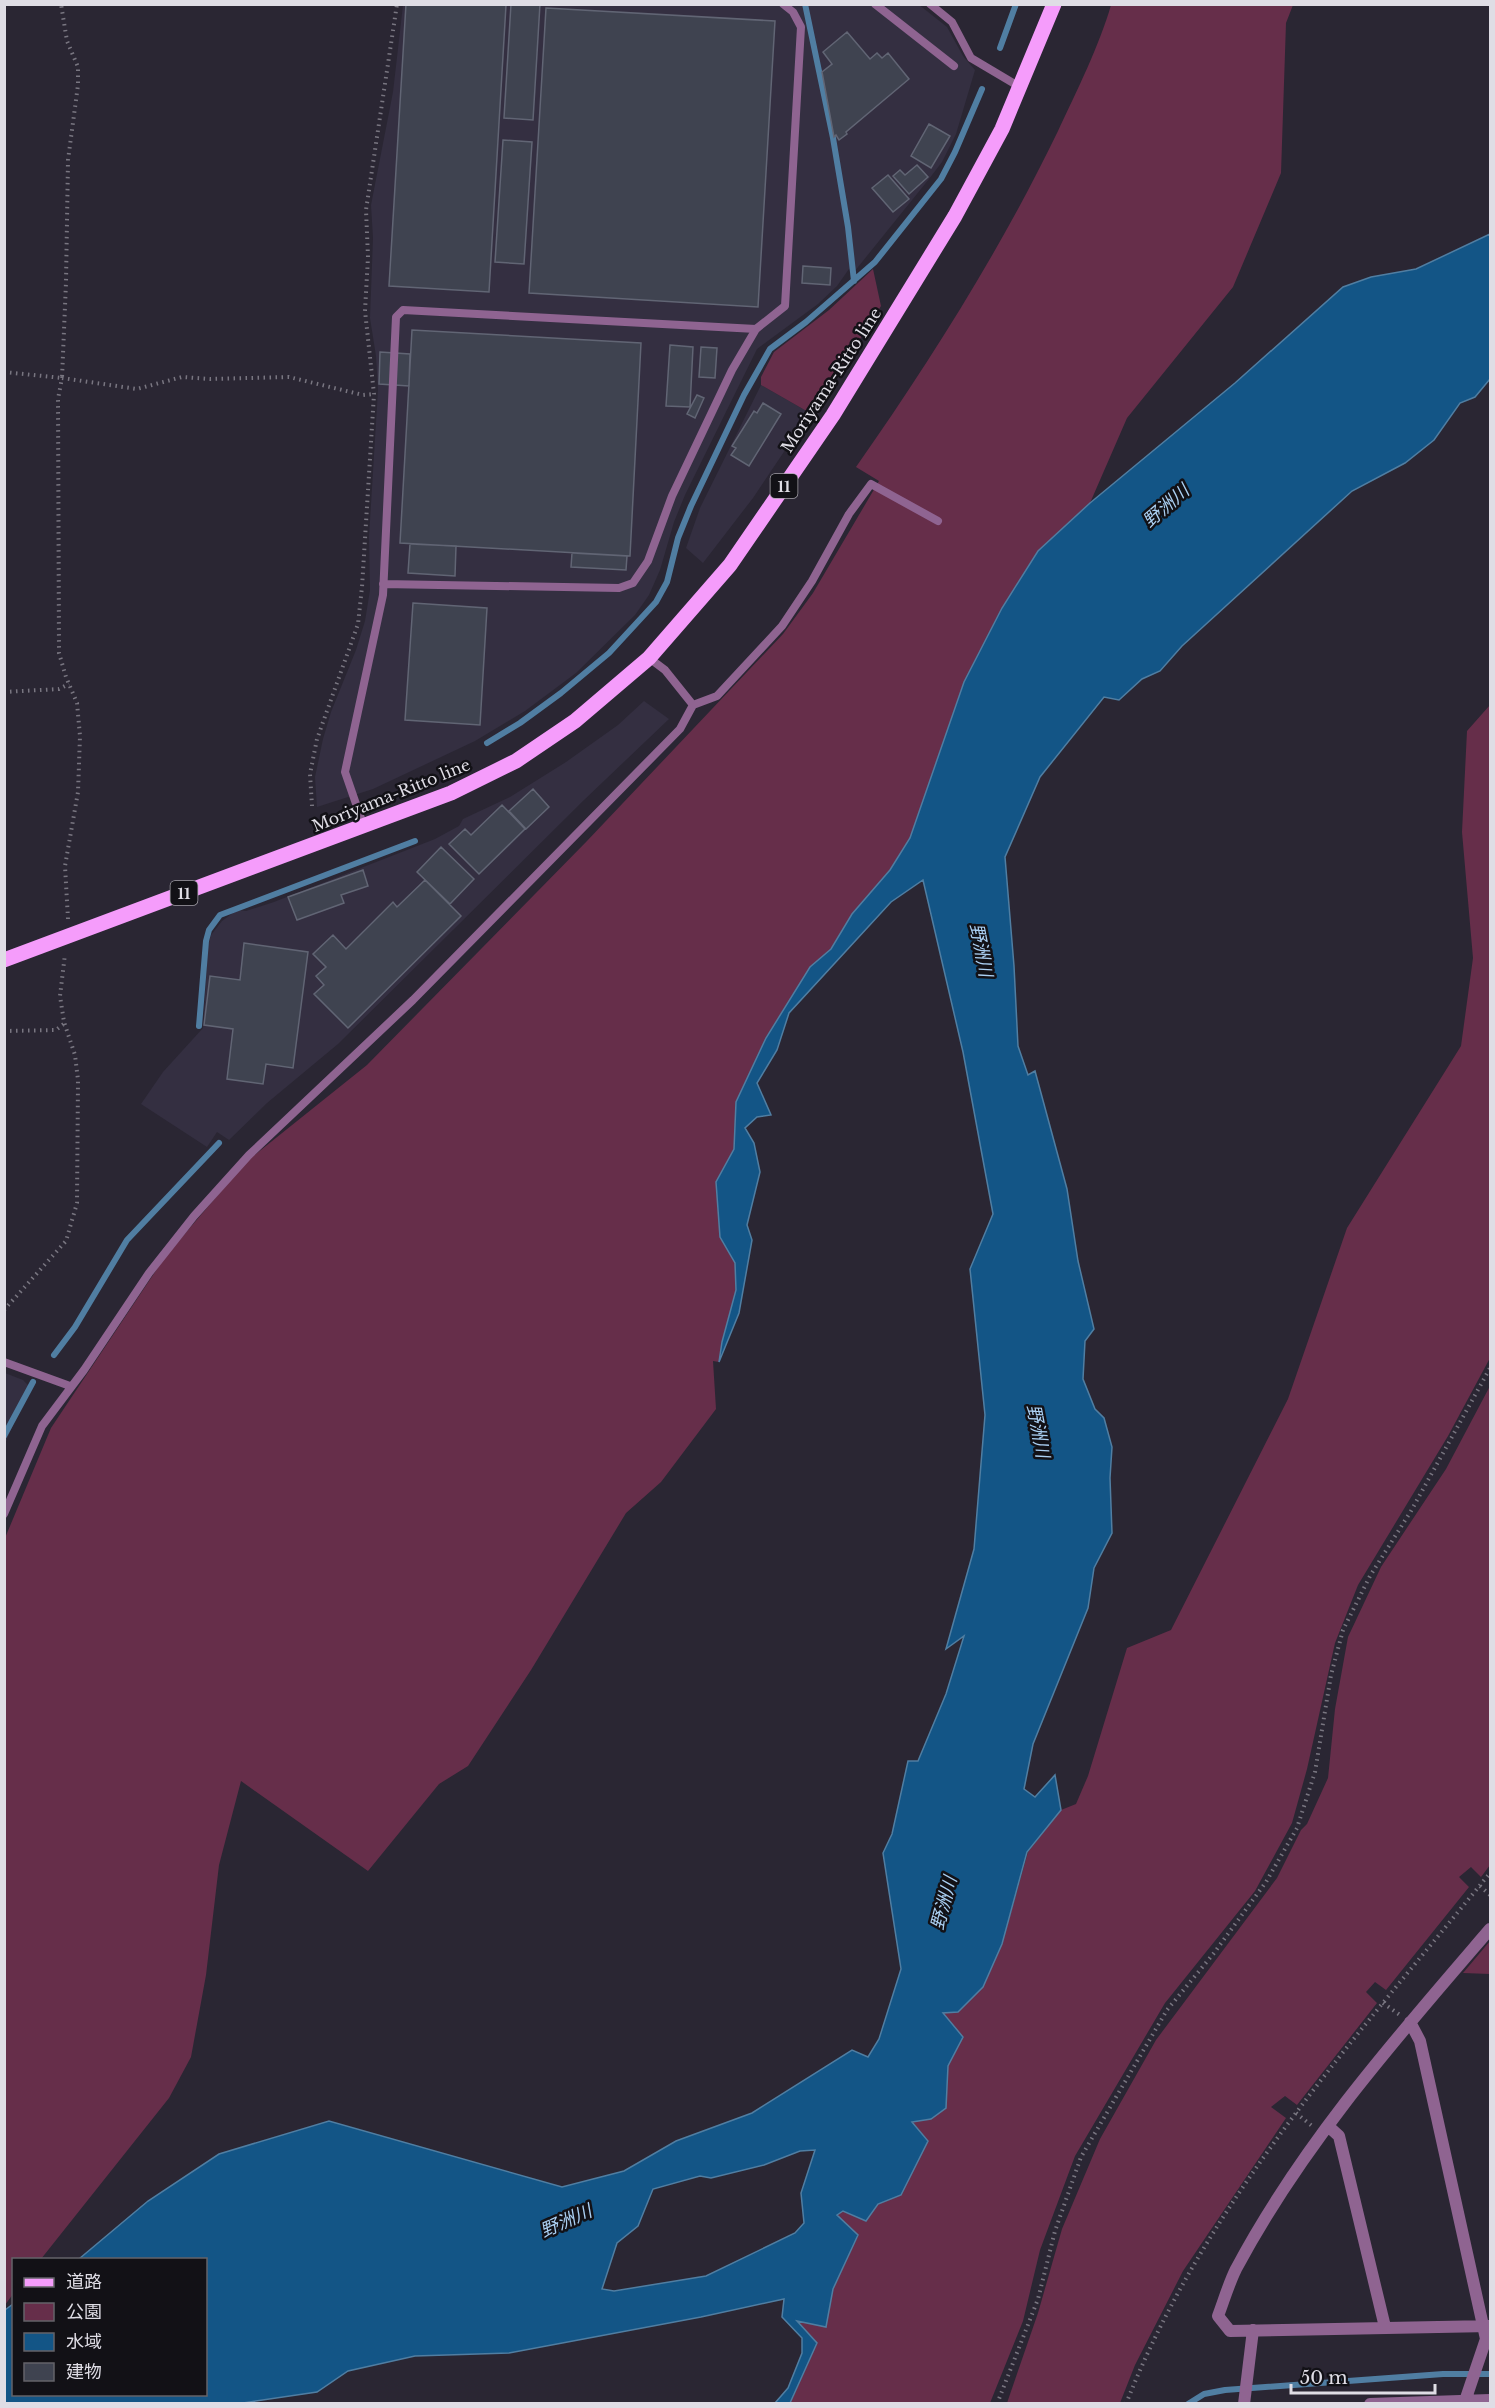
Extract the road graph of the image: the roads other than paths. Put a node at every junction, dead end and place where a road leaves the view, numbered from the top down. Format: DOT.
graph roads {
  1 [pos="783,4"];
  2 [pos="874,4"];
  3 [pos="930,4"];
  4 [pos="1054,4"];
  5 [pos="954,66"];
  6 [pos="1020,87"];
  7 [pos="756,329"];
  8 [pos="938,521"];
  9 [pos="383,584"];
  10 [pos="649,658"];
  11 [pos="693,705"];
  12 [pos="364,827"];
  13 [pos="4,960"];
  14 [pos="4,1362"];
  15 [pos="70,1386"];
  16 [pos="4,1514"];
  17 [pos="1491,1929"];
  18 [pos="1410,2022"];
  19 [pos="1329,2126"];
  20 [pos="1487,2326"];
  21 [pos="1386,2327"];
  22 [pos="1253,2330"];
  23 [pos="1491,2400"];
  24 [pos="1464,2402"];
  25 [pos="1244,2403"];
  26 [pos="1370,2403"];
  1 -- 7 [label="lane"];
  2 -- 5 [label="lane"];
  3 -- 6 [label="lane"];
  4 -- 6 [label="main road, Moriyama-Ritto line / 11"];
  6 -- 10 [label="main road, Moriyama-Ritto line / 11"];
  7 -- 9 [label="lane"];
  7 -- 9 [label="lane"];
  8 -- 11 [label="lane"];
  9 -- 12 [label="lane"];
  10 -- 11 [label="lane"];
  10 -- 12 [label="main road, Moriyama-Ritto line / 11"];
  11 -- 15 [label="lane"];
  12 -- 13 [label="main road, Moriyama-Ritto line / 11"];
  14 -- 15 [label="lane"];
  15 -- 16 [label="lane"];
  17 -- 18 [label="street"];
  18 -- 19 [label="street"];
  18 -- 20 [label="street"];
  19 -- 21 [label="street"];
  19 -- 22 [label="street"];
  20 -- 21 [label="street"];
  20 -- 24 [label="street"];
  21 -- 22 [label="street"];
  22 -- 25 [label="street"];
  23 -- 24 [label="street"];
  24 -- 26 [label="street"];
}
